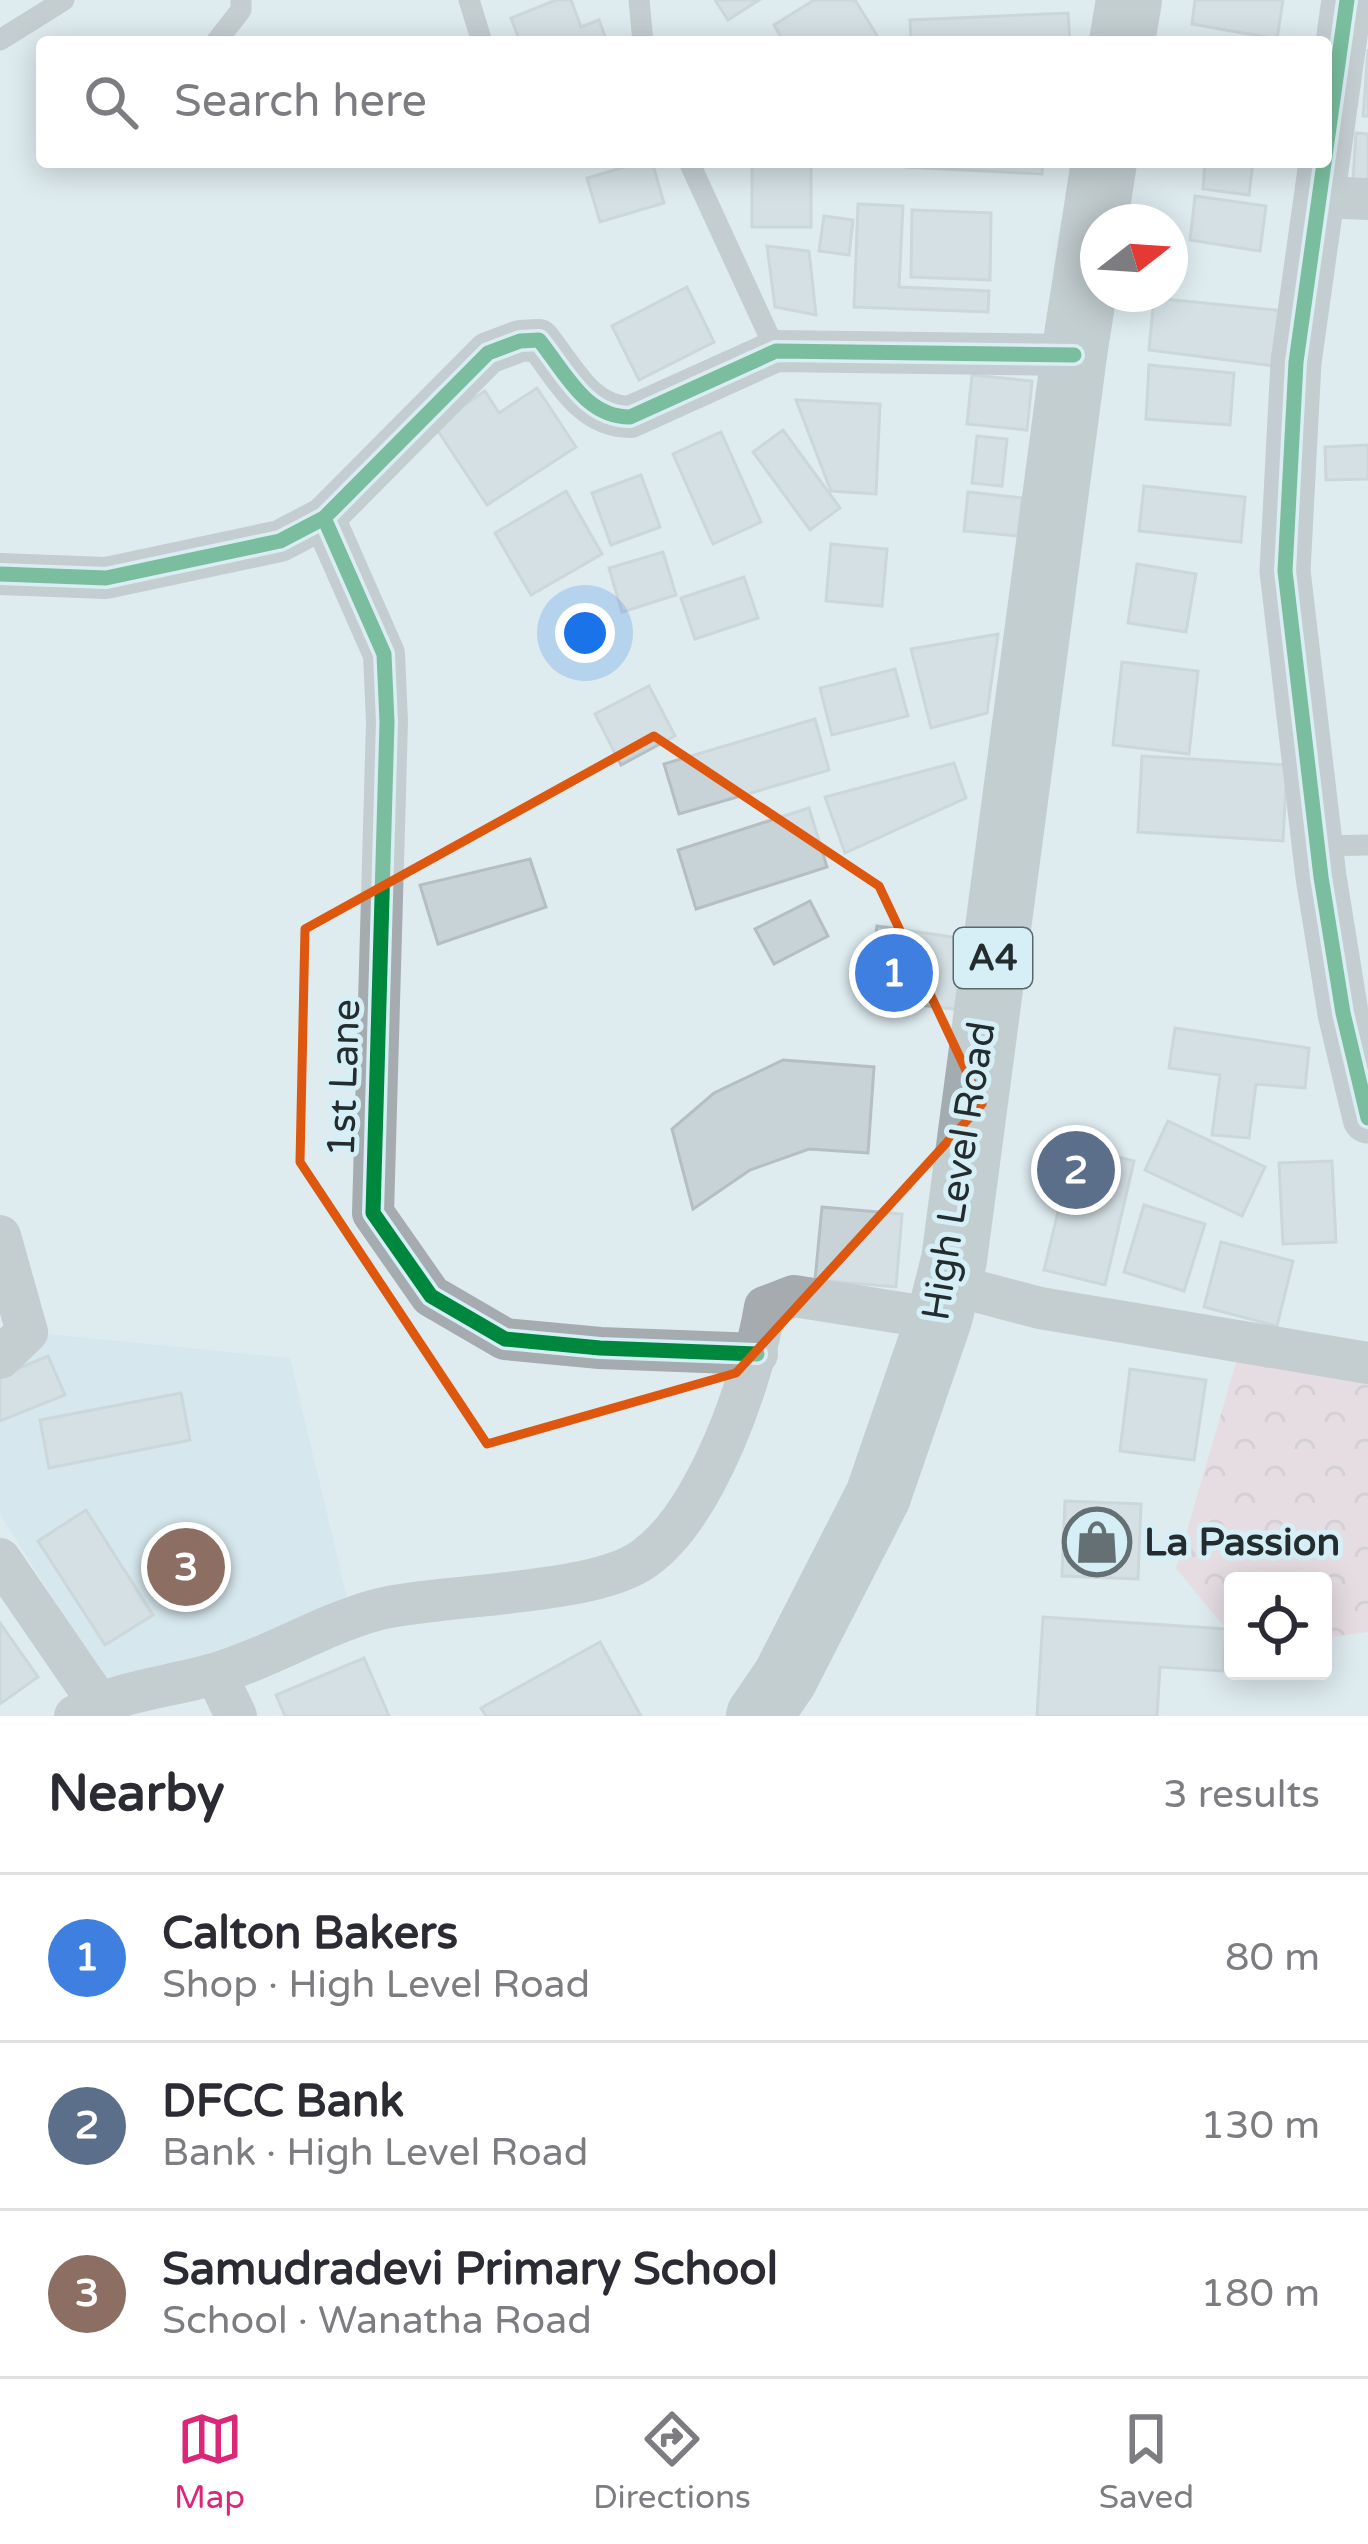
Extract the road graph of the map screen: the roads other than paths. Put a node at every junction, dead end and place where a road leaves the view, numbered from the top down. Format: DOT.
graph roads {
  1 [pos="64,0"];
  2 [pos="241,0"];
  3 [pos="470,0"];
  4 [pos="639,0"];
  5 [pos="1129,0"];
  6 [pos="1347,0"];
  7 [pos="221,36"];
  8 [pos="480,36"];
  9 [pos="642,36"];
  10 [pos="1123,36"];
  11 [pos="0,40"];
  12 [pos="692,168"];
  13 [pos="1103,168"];
  14 [pos="1345,198"];
  15 [pos="776,352"];
  16 [pos="1074,355"];
  17 [pos="324,518"];
  18 [pos="0,574"];
  19 [pos="1368,845"];
  20 [pos="1317,846"];
  21 [pos="1368,1118"];
  22 [pos="0,1237"];
  23 [pos="942,1301"];
  24 [pos="757,1354"];
  25 [pos="0,1358"];
  26 [pos="1368,1363"];
  27 [pos="0,1559"];
  28 [pos="216,1674"];
  29 [pos="87,1709"];
  30 [pos="236,1716"];
  31 [pos="759,1716"];
  1 -- 11 [label="lane"];
  2 -- 7 [label="lane"];
  3 -- 8 [label="lane"];
  4 -- 9 [label="lane"];
  5 -- 10 [label="highway"];
  6 -- 14 [label="street"];
  12 -- 15 [label="lane"];
  13 -- 16 [label="highway, High Level Road / A4"];
  14 -- 20 [label="street"];
  15 -- 16 [label="street"];
  15 -- 17 [label="street"];
  16 -- 23 [label="highway, High Level Road / A4"];
  17 -- 18 [label="street"];
  17 -- 24 [label="street, 1st Lane"];
  19 -- 20 [label="lane"];
  20 -- 21 [label="street"];
  22 -- 25 [label="street"];
  23 -- 24 [label="street"];
  23 -- 26 [label="street"];
  23 -- 31 [label="highway, High Level Road / A4"];
  24 -- 28 [label="street"];
  27 -- 29 [label="street"];
  28 -- 29 [label="street"];
  28 -- 30 [label="street"];
}
